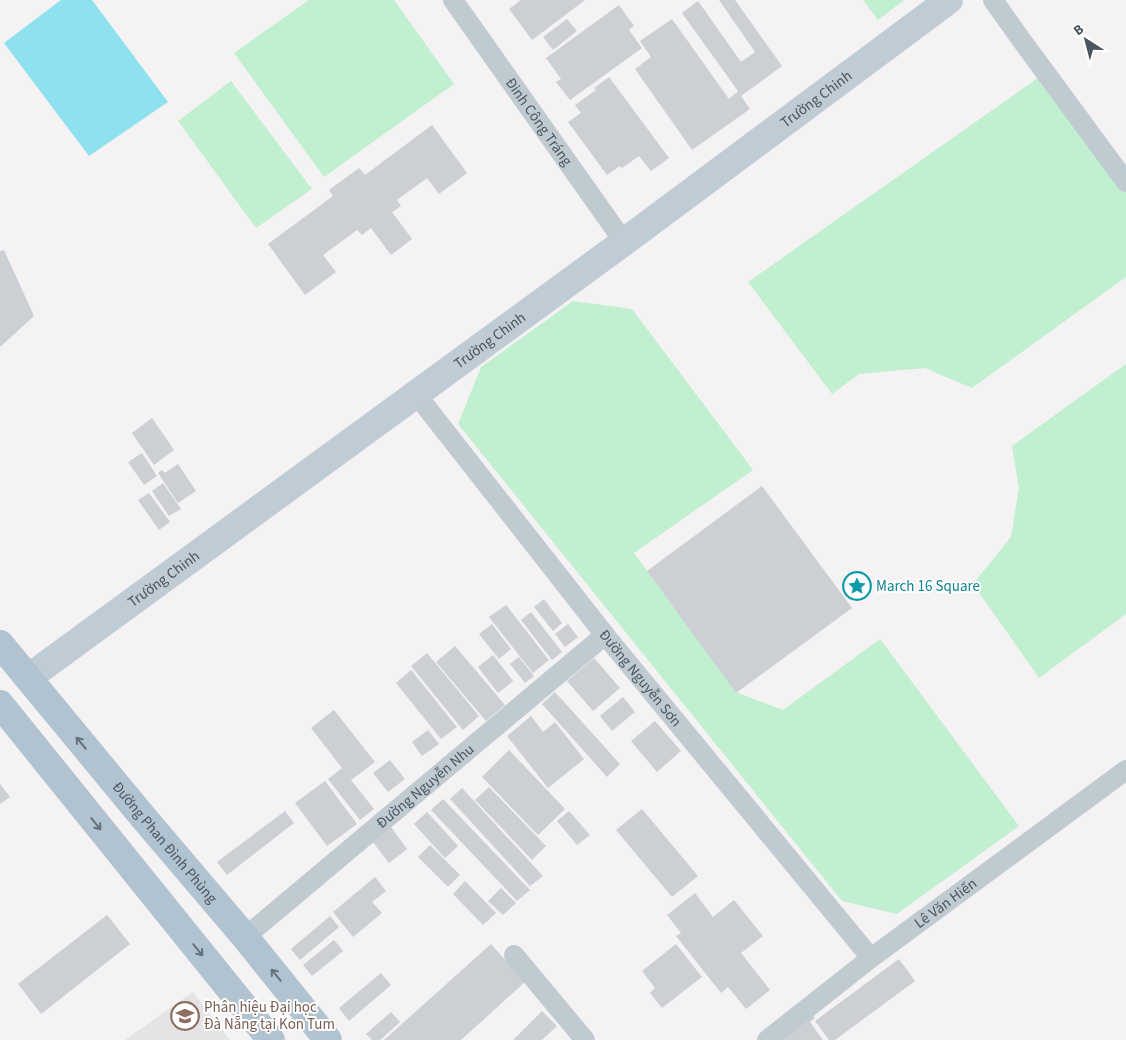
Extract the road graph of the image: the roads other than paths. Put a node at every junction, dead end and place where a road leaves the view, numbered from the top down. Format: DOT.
graph roads {
  1 [pos="453,0"];
  2 [pos="949,0"];
  3 [pos="993,0"];
  4 [pos="1126,182"];
  5 [pos="624,242"];
  6 [pos="416,394"];
  7 [pos="605,635"];
  8 [pos="0,644"];
  9 [pos="28,678"];
  10 [pos="0,704"];
  11 [pos="1126,770"];
  12 [pos="108,775"];
  13 [pos="76,799"];
  14 [pos="245,937"];
  15 [pos="514,955"];
  16 [pos="871,958"];
  17 [pos="271,1040"];
  18 [pos="328,1040"];
  19 [pos="585,1040"];
  20 [pos="767,1040"];
  1 -- 5 [label="street, Đinh Công Tráng"];
  2 -- 5 [label="street, Trường Chinh"];
  3 -- 4 [label="street"];
  5 -- 6 [label="street, Trường Chinh"];
  6 -- 7 [label="street, Đường Nguyễn Sơn"];
  6 -- 9 [label="street, Trường Chinh"];
  7 -- 14 [label="street, Đường Nguyễn Nhu"];
  7 -- 16 [label="street, Đường Nguyễn Sơn"];
  8 -- 9 [label="main road, Đường Phan Đình Phùng"];
  12 -- 9 [label="main road, Đường Phan Đình Phùng, one-way"];
  10 -- 13 [label="main road"];
  11 -- 16 [label="street, Lê Văn Hiến"];
  12 -- 13 [label="main road"];
  12 -- 14 [label="main road, Đường Phan Đình Phùng"];
  13 -- 17 [label="main road, one-way"];
  18 -- 14 [label="main road, Đường Phan Đình Phùng, one-way"];
  15 -- 19 [label="street"];
  16 -- 20 [label="street, Lê Văn Hiến"];
}
